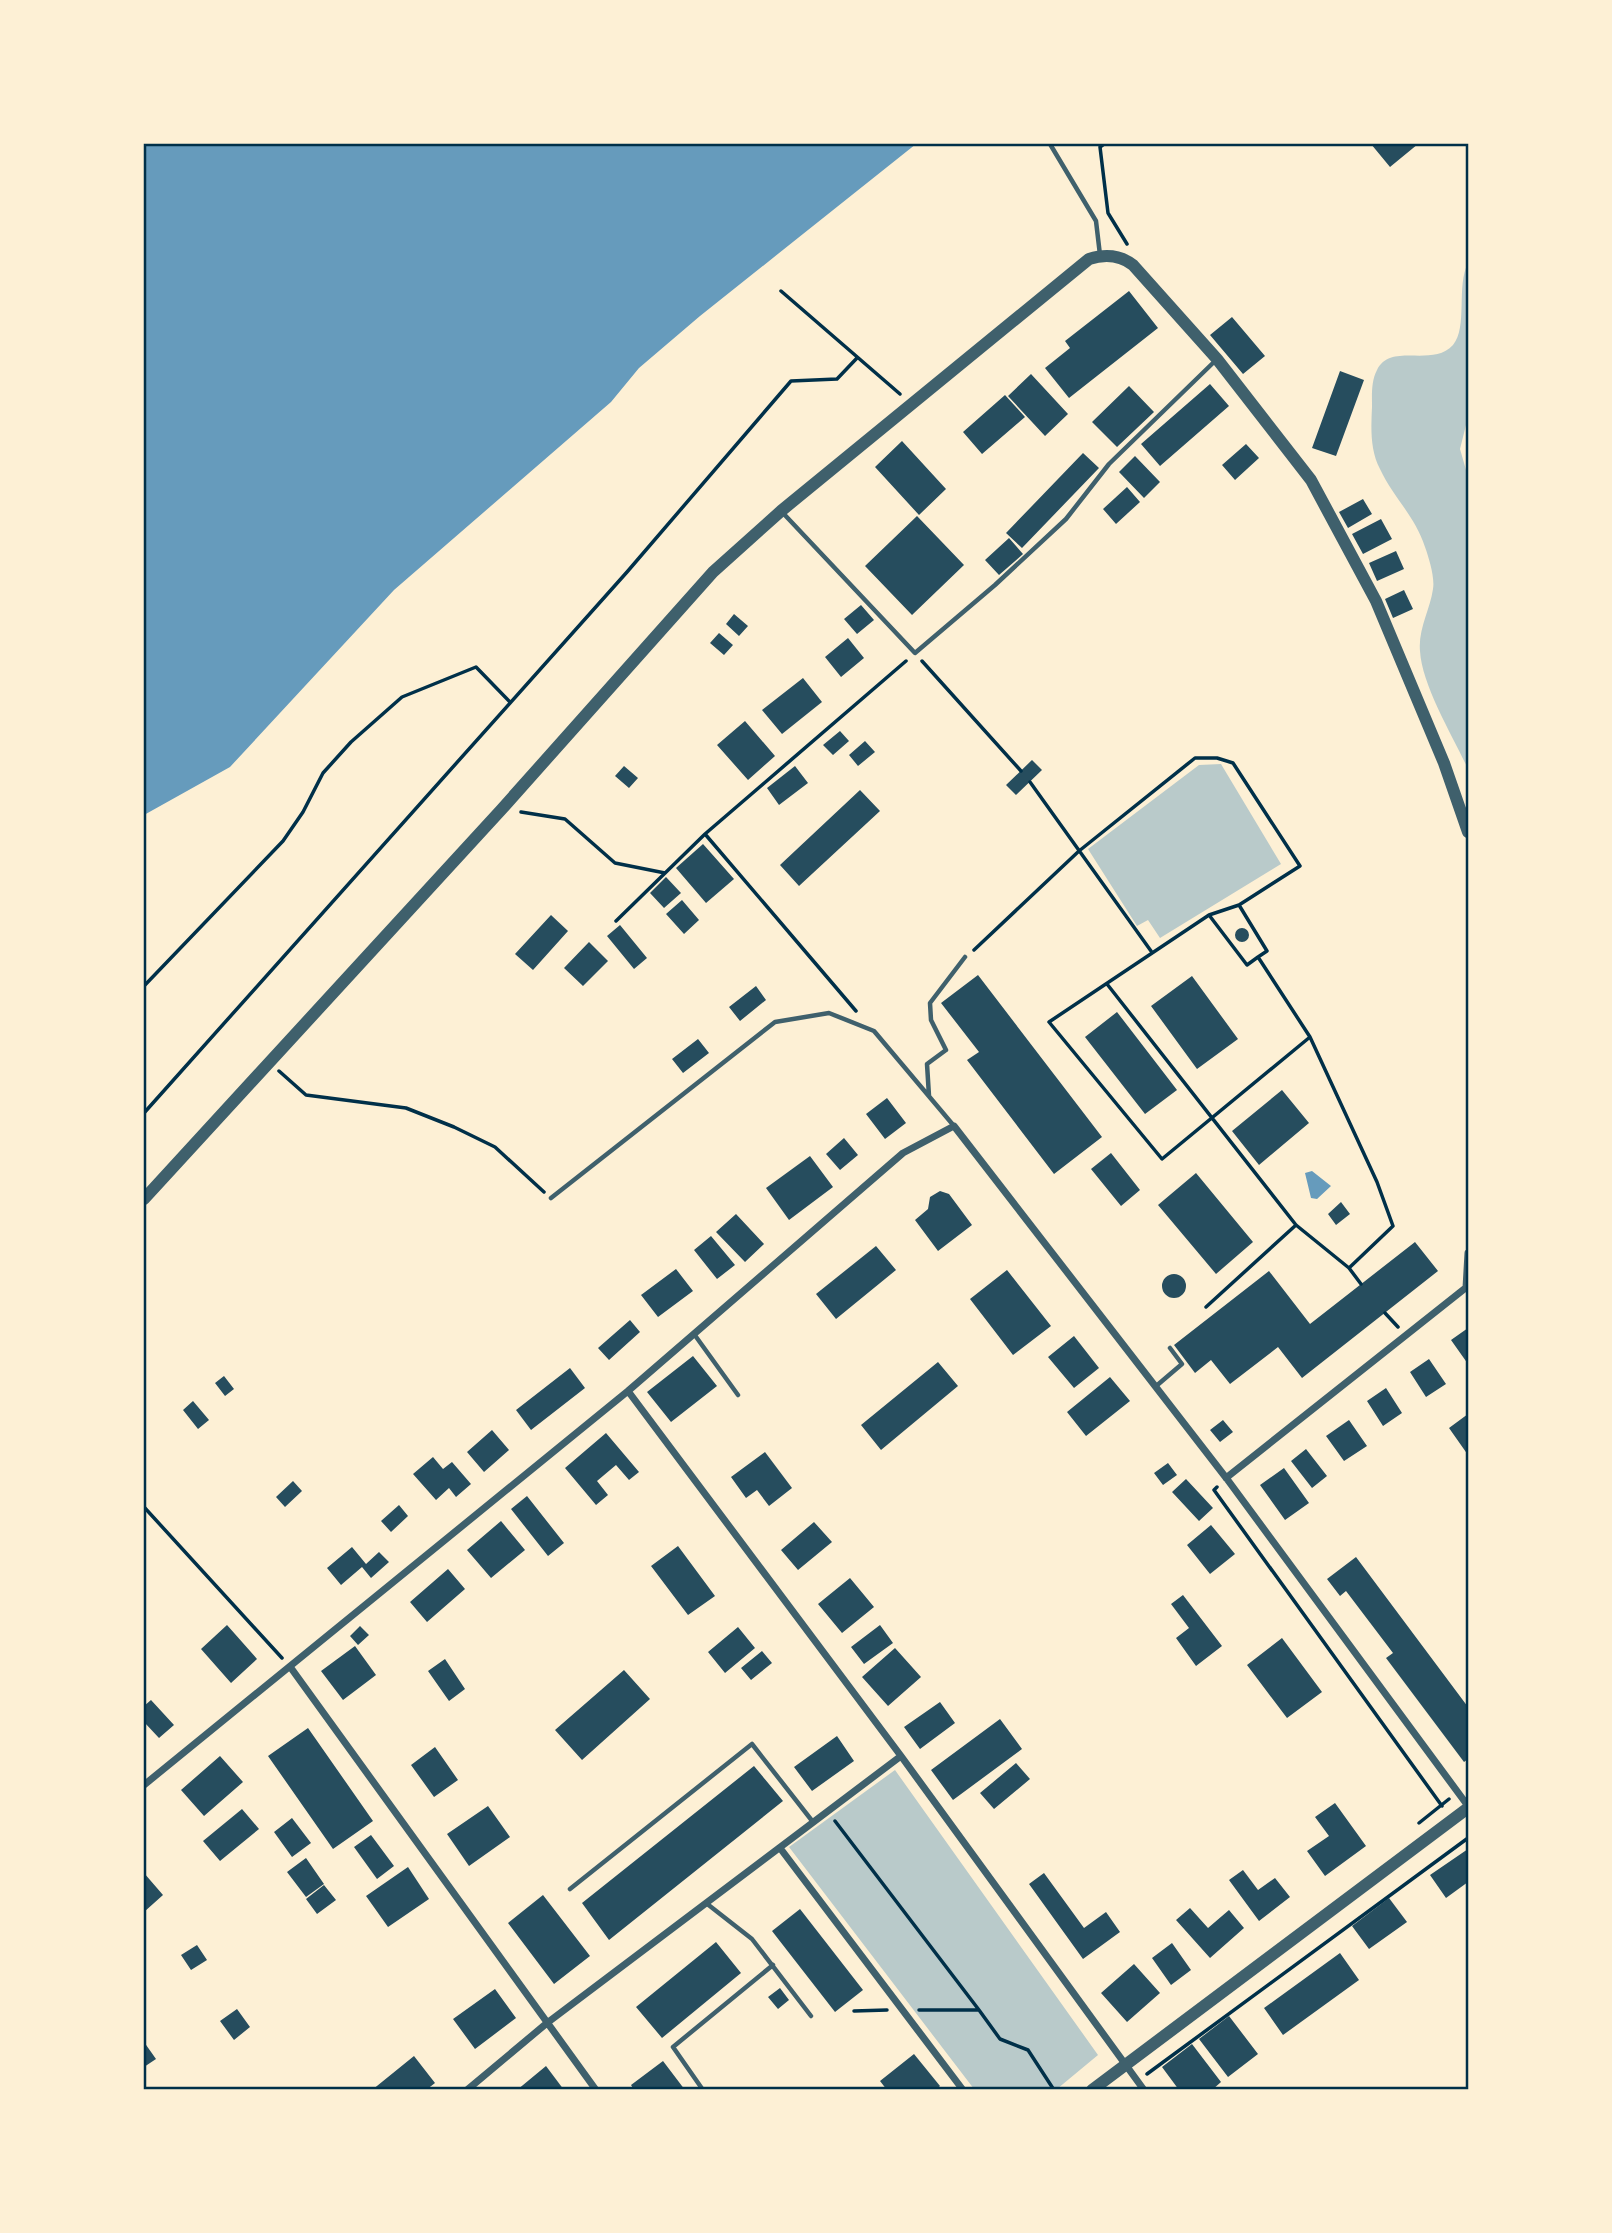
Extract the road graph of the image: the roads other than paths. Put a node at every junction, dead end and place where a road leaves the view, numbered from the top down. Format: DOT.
graph roads {
  1 [pos="1050,144"];
  2 [pos="1100,256"];
  3 [pos="1217,359"];
  4 [pos="781,511"];
  5 [pos="1468,832"];
  6 [pos="965,957"];
  7 [pos="929,1096"];
  8 [pos="954,1126"];
  9 [pos="551,1198"];
  10 [pos="144,1199"];
  11 [pos="1468,1253"];
  12 [pos="1467,1287"];
  13 [pos="694,1334"];
  14 [pos="1170,1348"];
  15 [pos="1154,1388"];
  16 [pos="628,1391"];
  17 [pos="738,1395"];
  18 [pos="1226,1478"];
  19 [pos="291,1668"];
  20 [pos="901,1756"];
  21 [pos="144,1785"];
  22 [pos="1468,1807"];
  23 [pos="813,1822"];
  24 [pos="780,1848"];
  25 [pos="570,1889"];
  26 [pos="706,1903"];
  27 [pos="773,1965"];
  28 [pos="811,2015"];
  29 [pos="547,2023"];
  30 [pos="1126,2064"];
  31 [pos="467,2090"];
  32 [pos="596,2090"];
  33 [pos="703,2090"];
  34 [pos="963,2090"];
  35 [pos="1092,2090"];
  36 [pos="1144,2090"];
  1 -- 2 [label="lane"];
  2 -- 3 [label="street"];
  2 -- 4 [label="street"];
  3 -- 4 [label="lane"];
  3 -- 5 [label="street"];
  4 -- 10 [label="street"];
  6 -- 7 [label="lane"];
  7 -- 8 [label="lane"];
  7 -- 9 [label="lane"];
  8 -- 13 [label="street"];
  8 -- 15 [label="street"];
  11 -- 12 [label="street"];
  12 -- 18 [label="street"];
  13 -- 16 [label="street"];
  13 -- 17 [label="lane"];
  14 -- 15 [label="lane"];
  15 -- 18 [label="street"];
  16 -- 19 [label="street"];
  16 -- 20 [label="street"];
  18 -- 22 [label="street"];
  19 -- 21 [label="street"];
  19 -- 29 [label="street"];
  20 -- 23 [label="street"];
  20 -- 30 [label="street"];
  22 -- 30 [label="street"];
  23 -- 24 [label="street"];
  23 -- 25 [label="lane"];
  24 -- 26 [label="street"];
  24 -- 34 [label="street"];
  26 -- 27 [label="lane"];
  26 -- 29 [label="street"];
  27 -- 28 [label="lane"];
  27 -- 33 [label="lane"];
  29 -- 31 [label="street"];
  29 -- 32 [label="street"];
  30 -- 35 [label="street"];
  30 -- 36 [label="street"];
}
